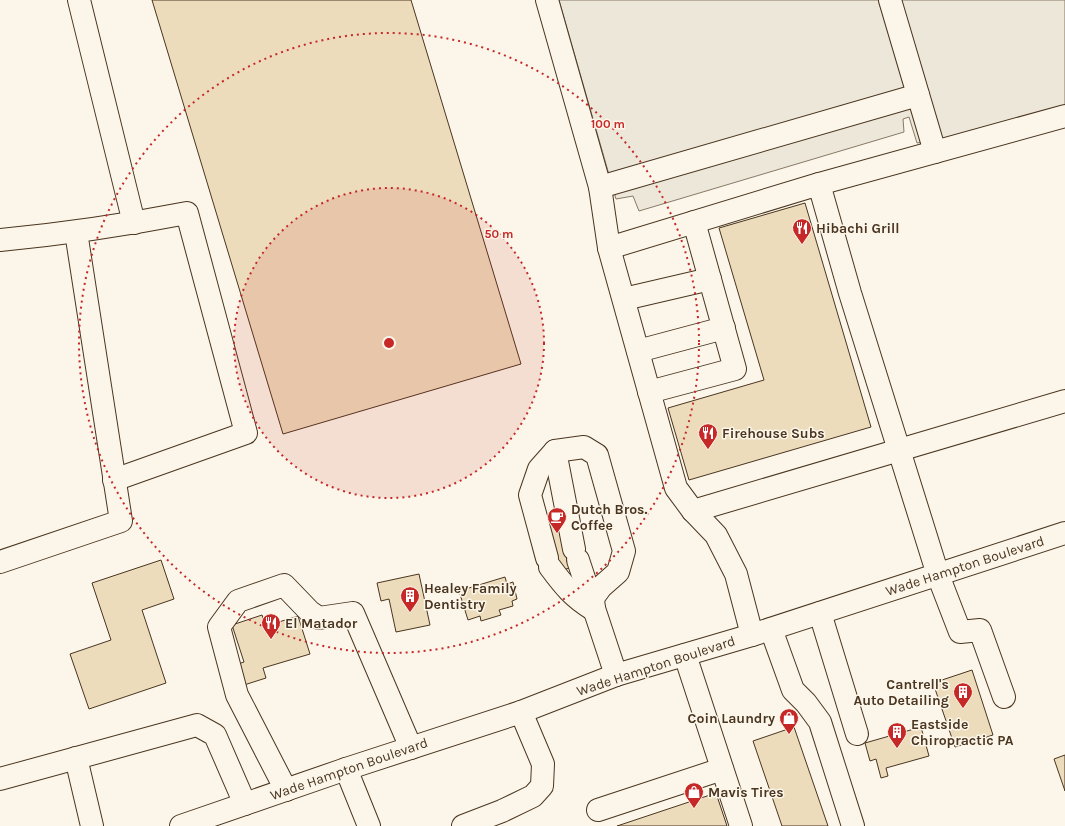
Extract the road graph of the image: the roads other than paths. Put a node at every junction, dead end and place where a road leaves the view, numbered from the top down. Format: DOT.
graph roads {
  1 [pos="79,0"];
  2 [pos="547,0"];
  3 [pos="890,0"];
  4 [pos="918,95"];
  5 [pos="1065,116"];
  6 [pos="935,152"];
  7 [pos="818,184"];
  8 [pos="600,187"];
  9 [pos="694,222"];
  10 [pos="134,223"];
  11 [pos="76,232"];
  12 [pos="0,240"];
  13 [pos="609,248"];
  14 [pos="710,279"];
  15 [pos="624,299"];
  16 [pos="724,328"];
  17 [pos="638,352"];
  18 [pos="649,392"];
  19 [pos="1065,401"];
  20 [pos="899,450"];
  21 [pos="555,451"];
  22 [pos="114,480"];
  23 [pos="693,511"];
  24 [pos="1065,533"];
  25 [pos="0,562"];
  26 [pos="938,575"];
  27 [pos="594,610"];
  28 [pos="820,613"];
  29 [pos="762,632"];
  30 [pos="685,655"];
  31 [pos="616,675"];
  32 [pos="1004,697"];
  33 [pos="521,712"];
  34 [pos="857,734"];
  35 [pos="411,748"];
  36 [pos="76,758"];
  37 [pos="346,769"];
  38 [pos="722,769"];
  39 [pos="0,779"];
  40 [pos="286,790"];
  41 [pos="245,804"];
  42 [pos="598,810"];
  43 [pos="92,826"];
  44 [pos="181,826"];
  45 [pos="369,826"];
  46 [pos="463,826"];
  47 [pos="741,826"];
  48 [pos="853,826"];
  1 -- 10 [label="main road"];
  2 -- 8 [label="main road"];
  3 -- 4 [label="main road"];
  4 -- 6 [label="main road"];
  4 -- 8 [label="main road"];
  5 -- 6 [label="main road"];
  6 -- 7 [label="main road"];
  7 -- 9 [label="main road"];
  7 -- 20 [label="main road"];
  8 -- 13 [label="main road"];
  9 -- 13 [label="main road"];
  9 -- 14 [label="main road"];
  10 -- 11 [label="main road"];
  10 -- 22 [label="main road"];
  11 -- 12 [label="main road"];
  11 -- 22 [label="main road"];
  13 -- 15 [label="main road"];
  14 -- 15 [label="main road"];
  14 -- 16 [label="main road"];
  15 -- 17 [label="main road"];
  16 -- 17 [label="main road"];
  16 -- 18 [label="main road"];
  17 -- 18 [label="main road"];
  18 -- 23 [label="main road"];
  19 -- 20 [label="main road"];
  20 -- 23 [label="main road"];
  20 -- 26 [label="main road"];
  21 -- 27 [label="main road"];
  21 -- 27 [label="main road"];
  21 -- 27 [label="main road"];
  22 -- 25 [label="main road"];
  23 -- 29 [label="main road"];
  24 -- 26 [label="main road, Wade Hampton Boulevard"];
  26 -- 28 [label="main road, Wade Hampton Boulevard"];
  26 -- 32 [label="main road"];
  27 -- 31 [label="main road"];
  28 -- 29 [label="main road, Wade Hampton Boulevard"];
  28 -- 34 [label="main road"];
  29 -- 30 [label="main road, Wade Hampton Boulevard"];
  29 -- 48 [label="main road"];
  30 -- 31 [label="main road, Wade Hampton Boulevard"];
  30 -- 38 [label="main road"];
  31 -- 33 [label="main road, Wade Hampton Boulevard"];
  33 -- 35 [label="main road, Wade Hampton Boulevard"];
  33 -- 46 [label="main road"];
  35 -- 37 [label="main road, Wade Hampton Boulevard"];
  35 -- 40 [label="main road"];
  36 -- 39 [label="main road"];
  36 -- 41 [label="main road"];
  36 -- 43 [label="main road"];
  37 -- 40 [label="main road, Wade Hampton Boulevard"];
  37 -- 45 [label="main road"];
  38 -- 42 [label="main road"];
  38 -- 47 [label="main road"];
  40 -- 41 [label="main road, Wade Hampton Boulevard"];
  41 -- 44 [label="main road, Wade Hampton Boulevard"];
}
